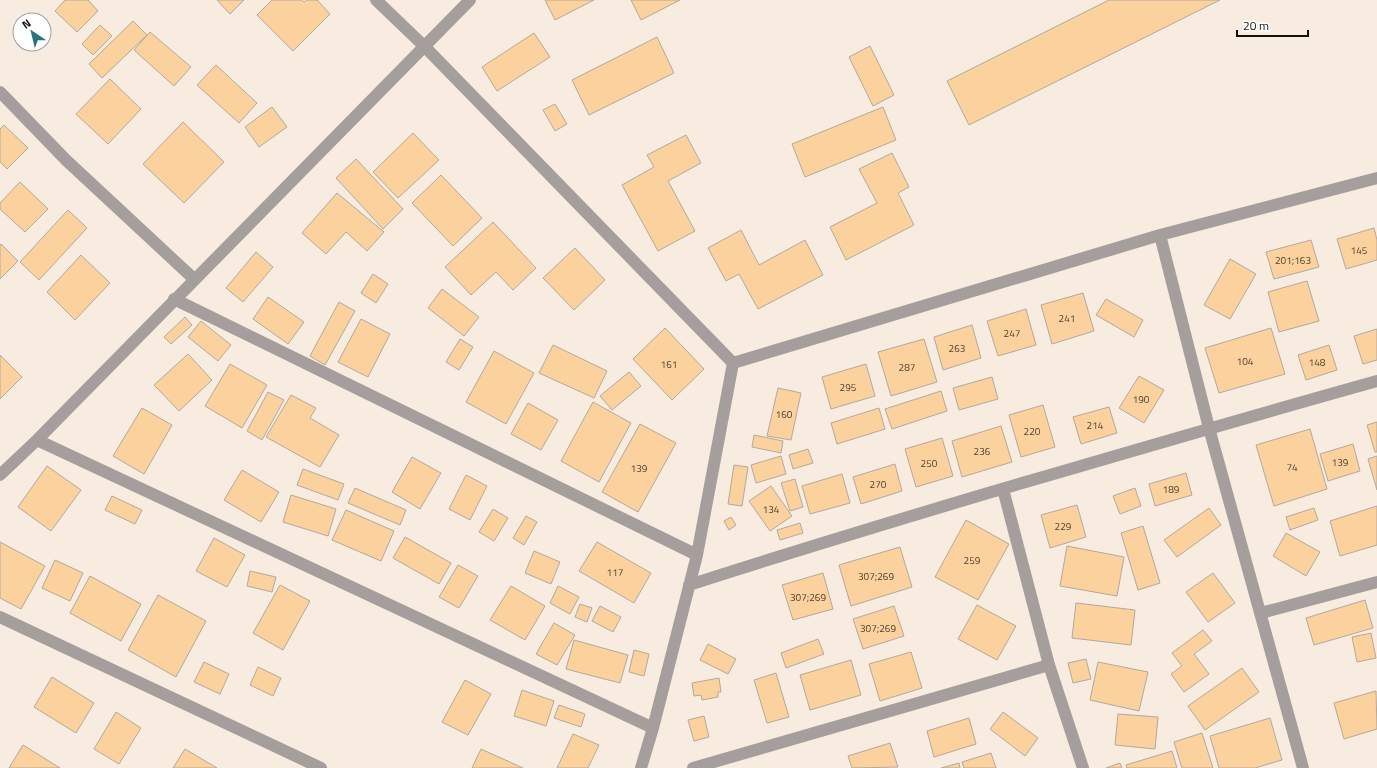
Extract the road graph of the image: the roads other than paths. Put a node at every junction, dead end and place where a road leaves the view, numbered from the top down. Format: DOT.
graph roads {
  1 [pos="376,0"];
  2 [pos="470,0"];
  3 [pos="425,47"];
  4 [pos="0,92"];
  5 [pos="1377,178"];
  6 [pos="1160,235"];
  7 [pos="194,280"];
  8 [pos="174,299"];
  9 [pos="733,363"];
  10 [pos="1377,381"];
  11 [pos="1209,428"];
  12 [pos="36,440"];
  13 [pos="1,470"];
  14 [pos="1003,489"];
  15 [pos="697,555"];
  16 [pos="1377,582"];
  17 [pos="689,585"];
  18 [pos="1261,613"];
  19 [pos="0,617"];
  20 [pos="1049,665"];
  21 [pos="653,728"];
  22 [pos="321,768"];
  23 [pos="641,768"];
  24 [pos="693,768"];
  25 [pos="1083,768"];
  26 [pos="1302,768"];
  1 -- 3 [label="street"];
  2 -- 3 [label="street"];
  3 -- 7 [label="street"];
  3 -- 9 [label="street"];
  4 -- 7 [label="street"];
  5 -- 6 [label="street"];
  6 -- 9 [label="street"];
  6 -- 11 [label="street"];
  7 -- 8 [label="street"];
  8 -- 12 [label="street"];
  8 -- 15 [label="street"];
  9 -- 15 [label="street"];
  10 -- 11 [label="street"];
  11 -- 14 [label="street"];
  11 -- 18 [label="street"];
  12 -- 13 [label="street"];
  12 -- 21 [label="street"];
  14 -- 17 [label="street"];
  14 -- 20 [label="street"];
  15 -- 17 [label="street"];
  16 -- 18 [label="street"];
  17 -- 21 [label="street"];
  18 -- 26 [label="street"];
  19 -- 22 [label="street"];
  20 -- 24 [label="street"];
  20 -- 25 [label="street"];
  21 -- 23 [label="street"];
}
